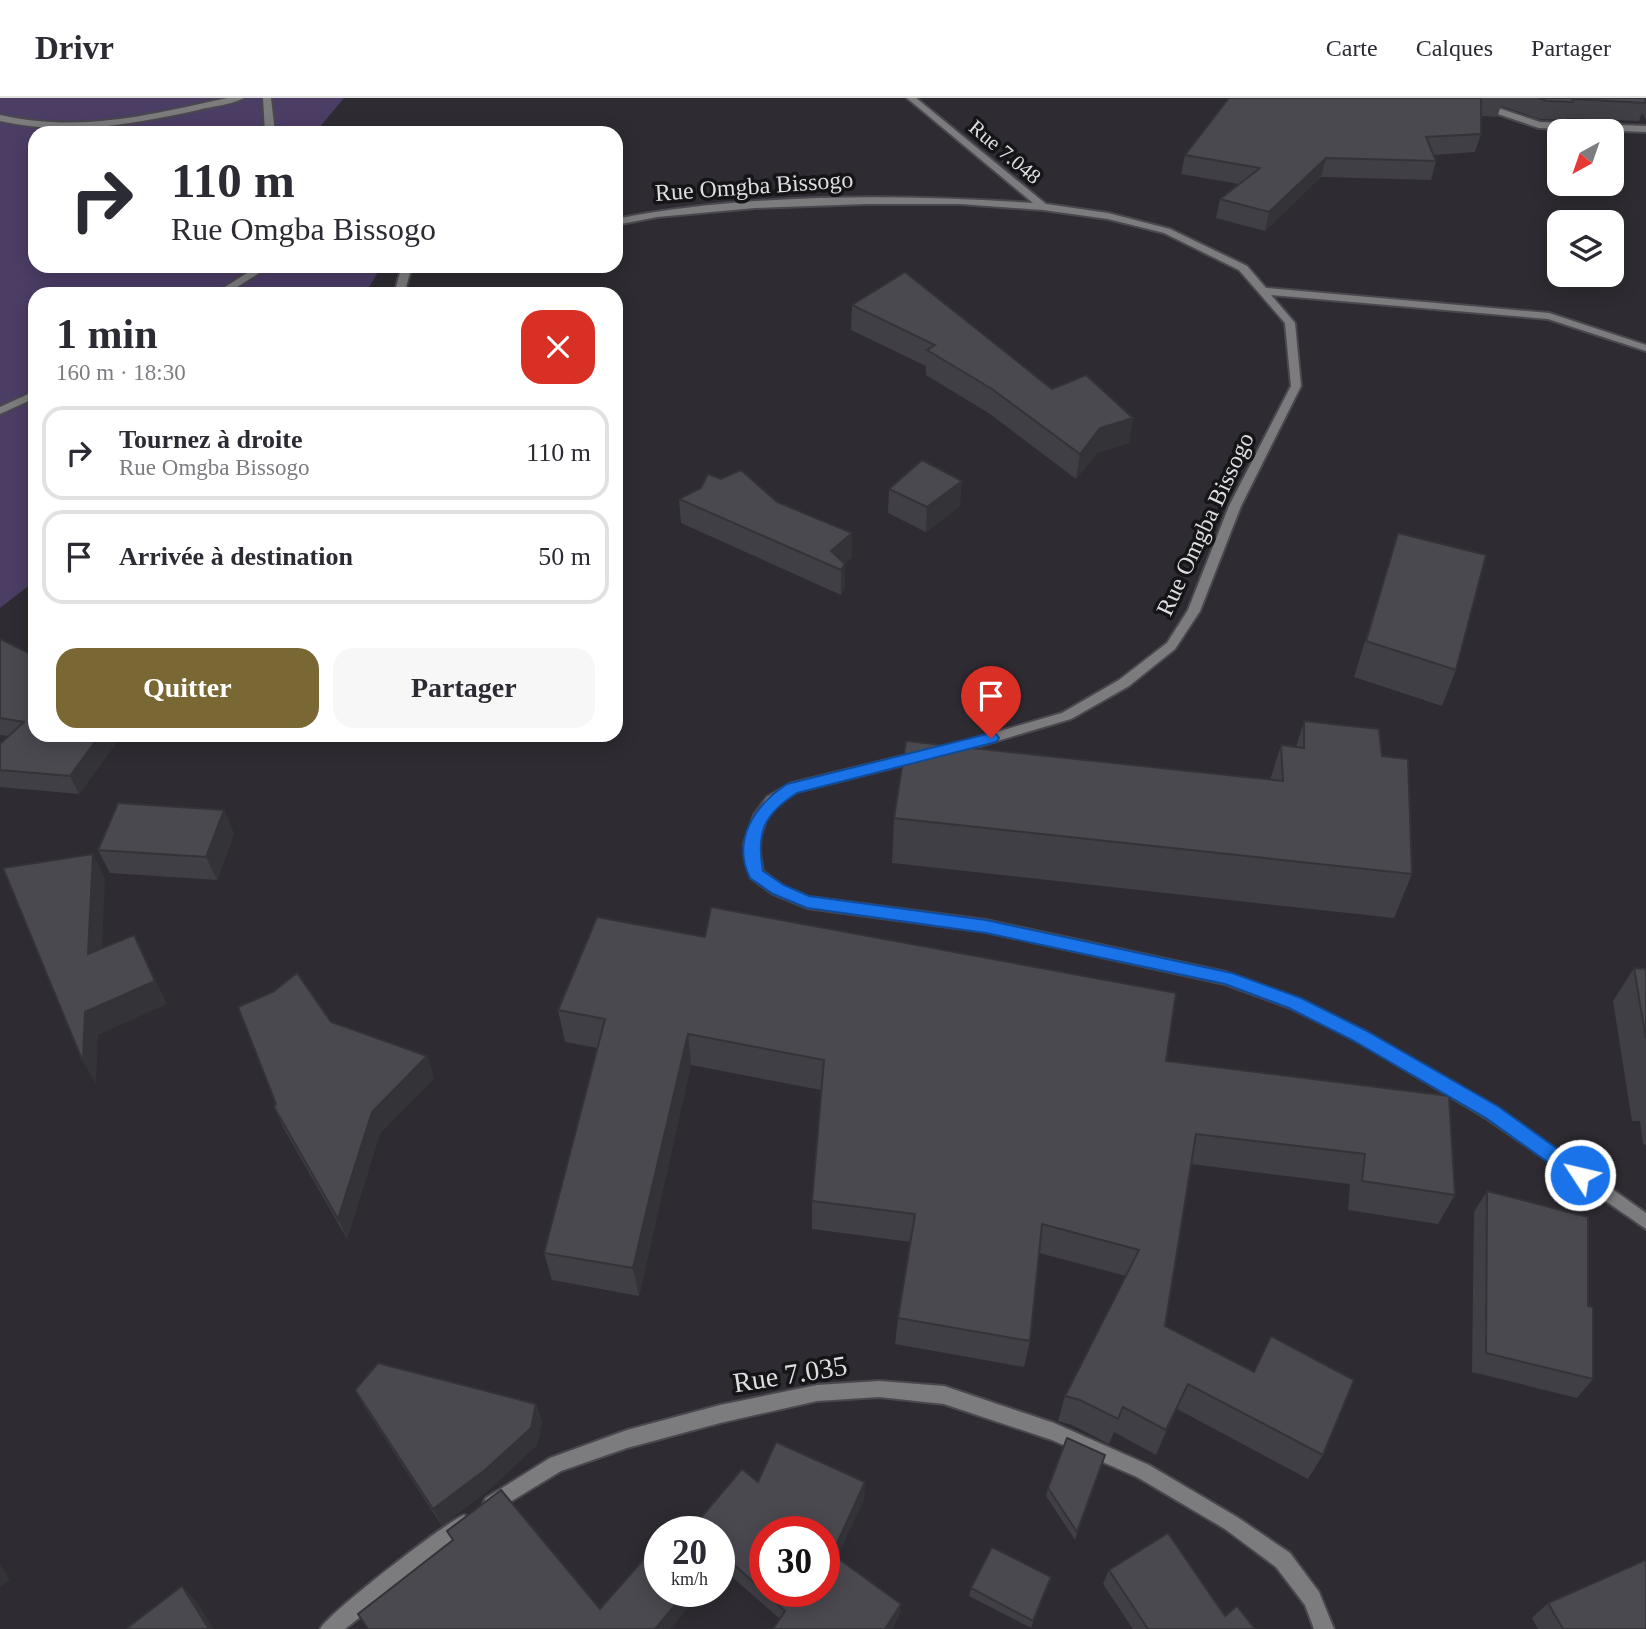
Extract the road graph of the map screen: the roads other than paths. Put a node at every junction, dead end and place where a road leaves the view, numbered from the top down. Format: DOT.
graph roads {
  1 [pos="240,98"];
  2 [pos="267,98"];
  3 [pos="911,98"];
  4 [pos="1473,106"];
  5 [pos="0,117"];
  6 [pos="52,126"];
  7 [pos="76,126"];
  8 [pos="269,126"];
  9 [pos="1646,129"];
  10 [pos="1043,207"];
  11 [pos="623,221"];
  12 [pos="254,273"];
  13 [pos="230,287"];
  14 [pos="1262,290"];
  15 [pos="1646,348"];
  16 [pos="28,397"];
  17 [pos="0,411"];
  18 [pos="1646,1222"];
  19 [pos="330,1629"];
  20 [pos="1324,1629"];
  1 -- 7 [label="street"];
  2 -- 8 [label="street"];
  3 -- 10 [label="street, Rue 7.048"];
  4 -- 9 [label="street"];
  5 -- 6 [label="street"];
  10 -- 11 [label="street, Rue Omgba Bissogo"];
  10 -- 14 [label="street, Rue Omgba Bissogo"];
  12 -- 13 [label="street"];
  14 -- 15 [label="street"];
  14 -- 18 [label="street, Rue Omgba Bissogo"];
  16 -- 17 [label="street"];
  19 -- 20 [label="street, Rue 7.035"];
}
